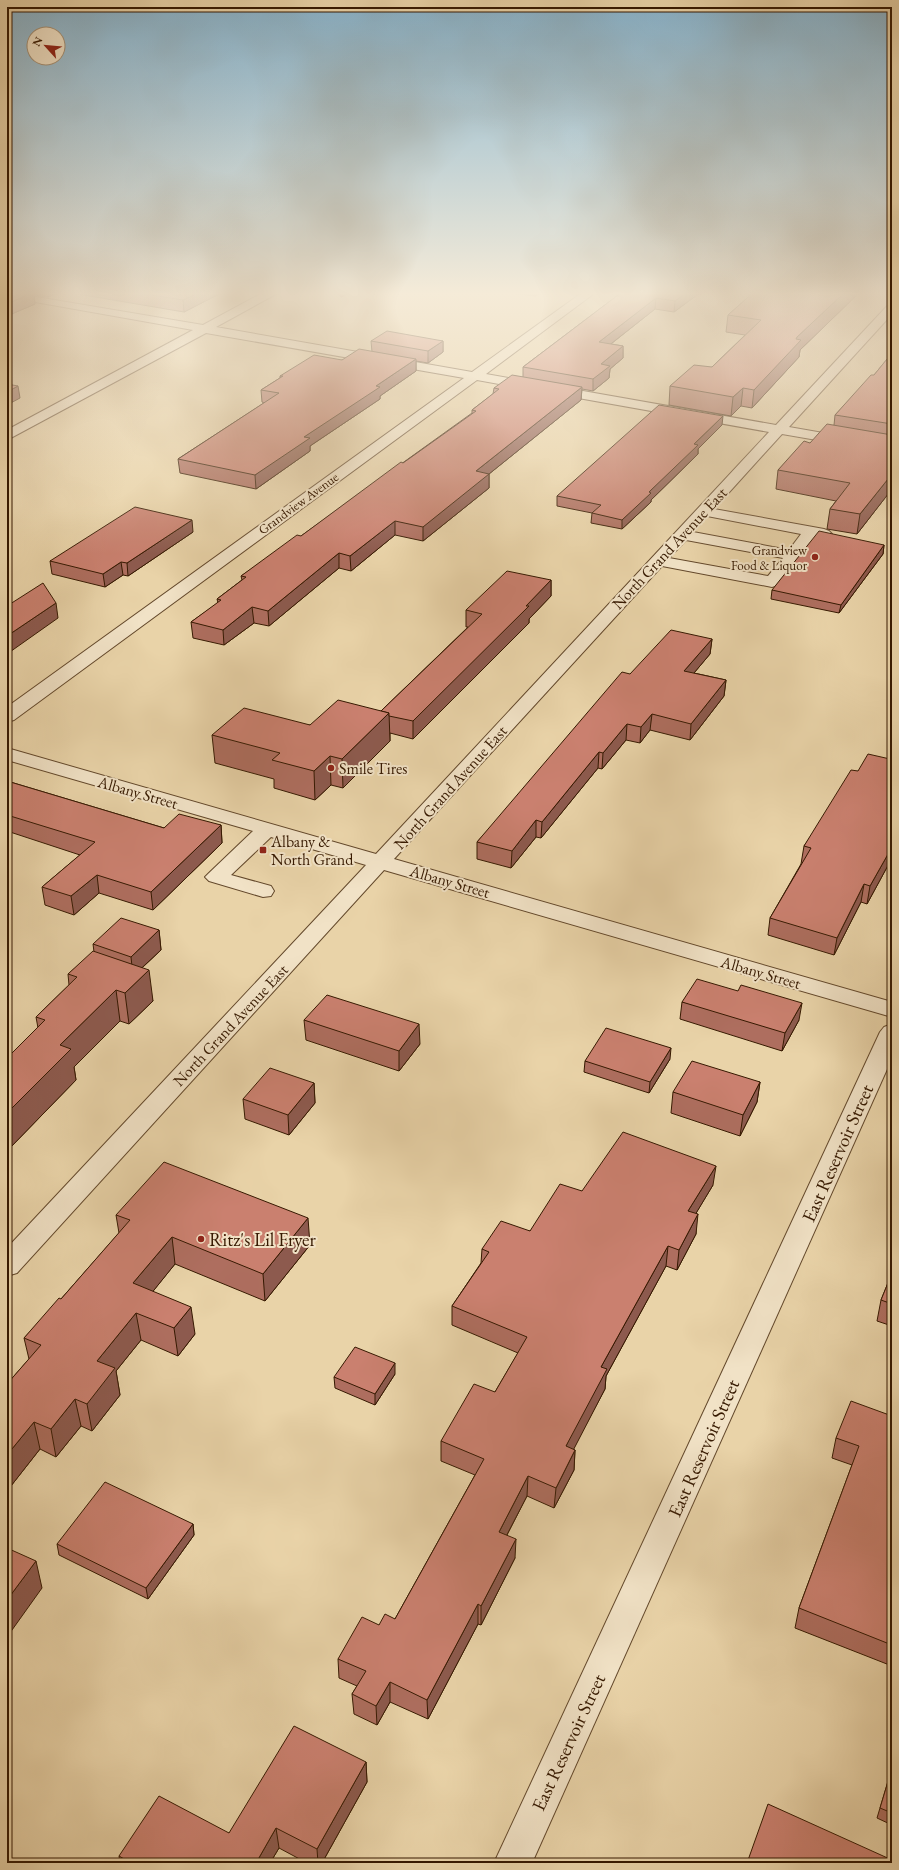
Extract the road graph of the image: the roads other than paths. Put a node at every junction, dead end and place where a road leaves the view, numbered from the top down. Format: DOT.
graph roads {
  1 [pos="111,379"];
  2 [pos="468,379"];
  3 [pos="498,379"];
  4 [pos="825,379"];
  5 [pos="779,429"];
  6 [pos="7,436"];
  7 [pos="892,449"];
  8 [pos="702,511"];
  9 [pos="811,532"];
  10 [pos="681,534"];
  11 [pos="841,538"];
  12 [pos="793,555"];
  13 [pos="658,560"];
  14 [pos="7,716"];
  15 [pos="7,754"];
  16 [pos="267,828"];
  17 [pos="381,861"];
  18 [pos="263,891"];
  19 [pos="892,1010"];
  20 [pos="892,1032"];
  21 [pos="7,1266"];
  22 [pos="513,1863"];
  1 -- 6 [label="street"];
  2 -- 14 [label="street, Grandview Avenue"];
  3 -- 5 [label="street"];
  4 -- 5 [label="street, North Grand Avenue East"];
  5 -- 7 [label="street"];
  5 -- 8 [label="street, North Grand Avenue East"];
  8 -- 9 [label="street"];
  8 -- 10 [label="street, North Grand Avenue East"];
  9 -- 11 [label="street"];
  9 -- 12 [label="street"];
  10 -- 12 [label="street"];
  10 -- 13 [label="street, North Grand Avenue East"];
  12 -- 13 [label="street"];
  13 -- 17 [label="street, North Grand Avenue East"];
  15 -- 16 [label="street, Albany Street"];
  16 -- 17 [label="street, Albany Street"];
  16 -- 18 [label="street"];
  17 -- 19 [label="street, Albany Street"];
  17 -- 21 [label="street, North Grand Avenue East"];
  20 -- 22 [label="street, East Reservoir Street"];
}
